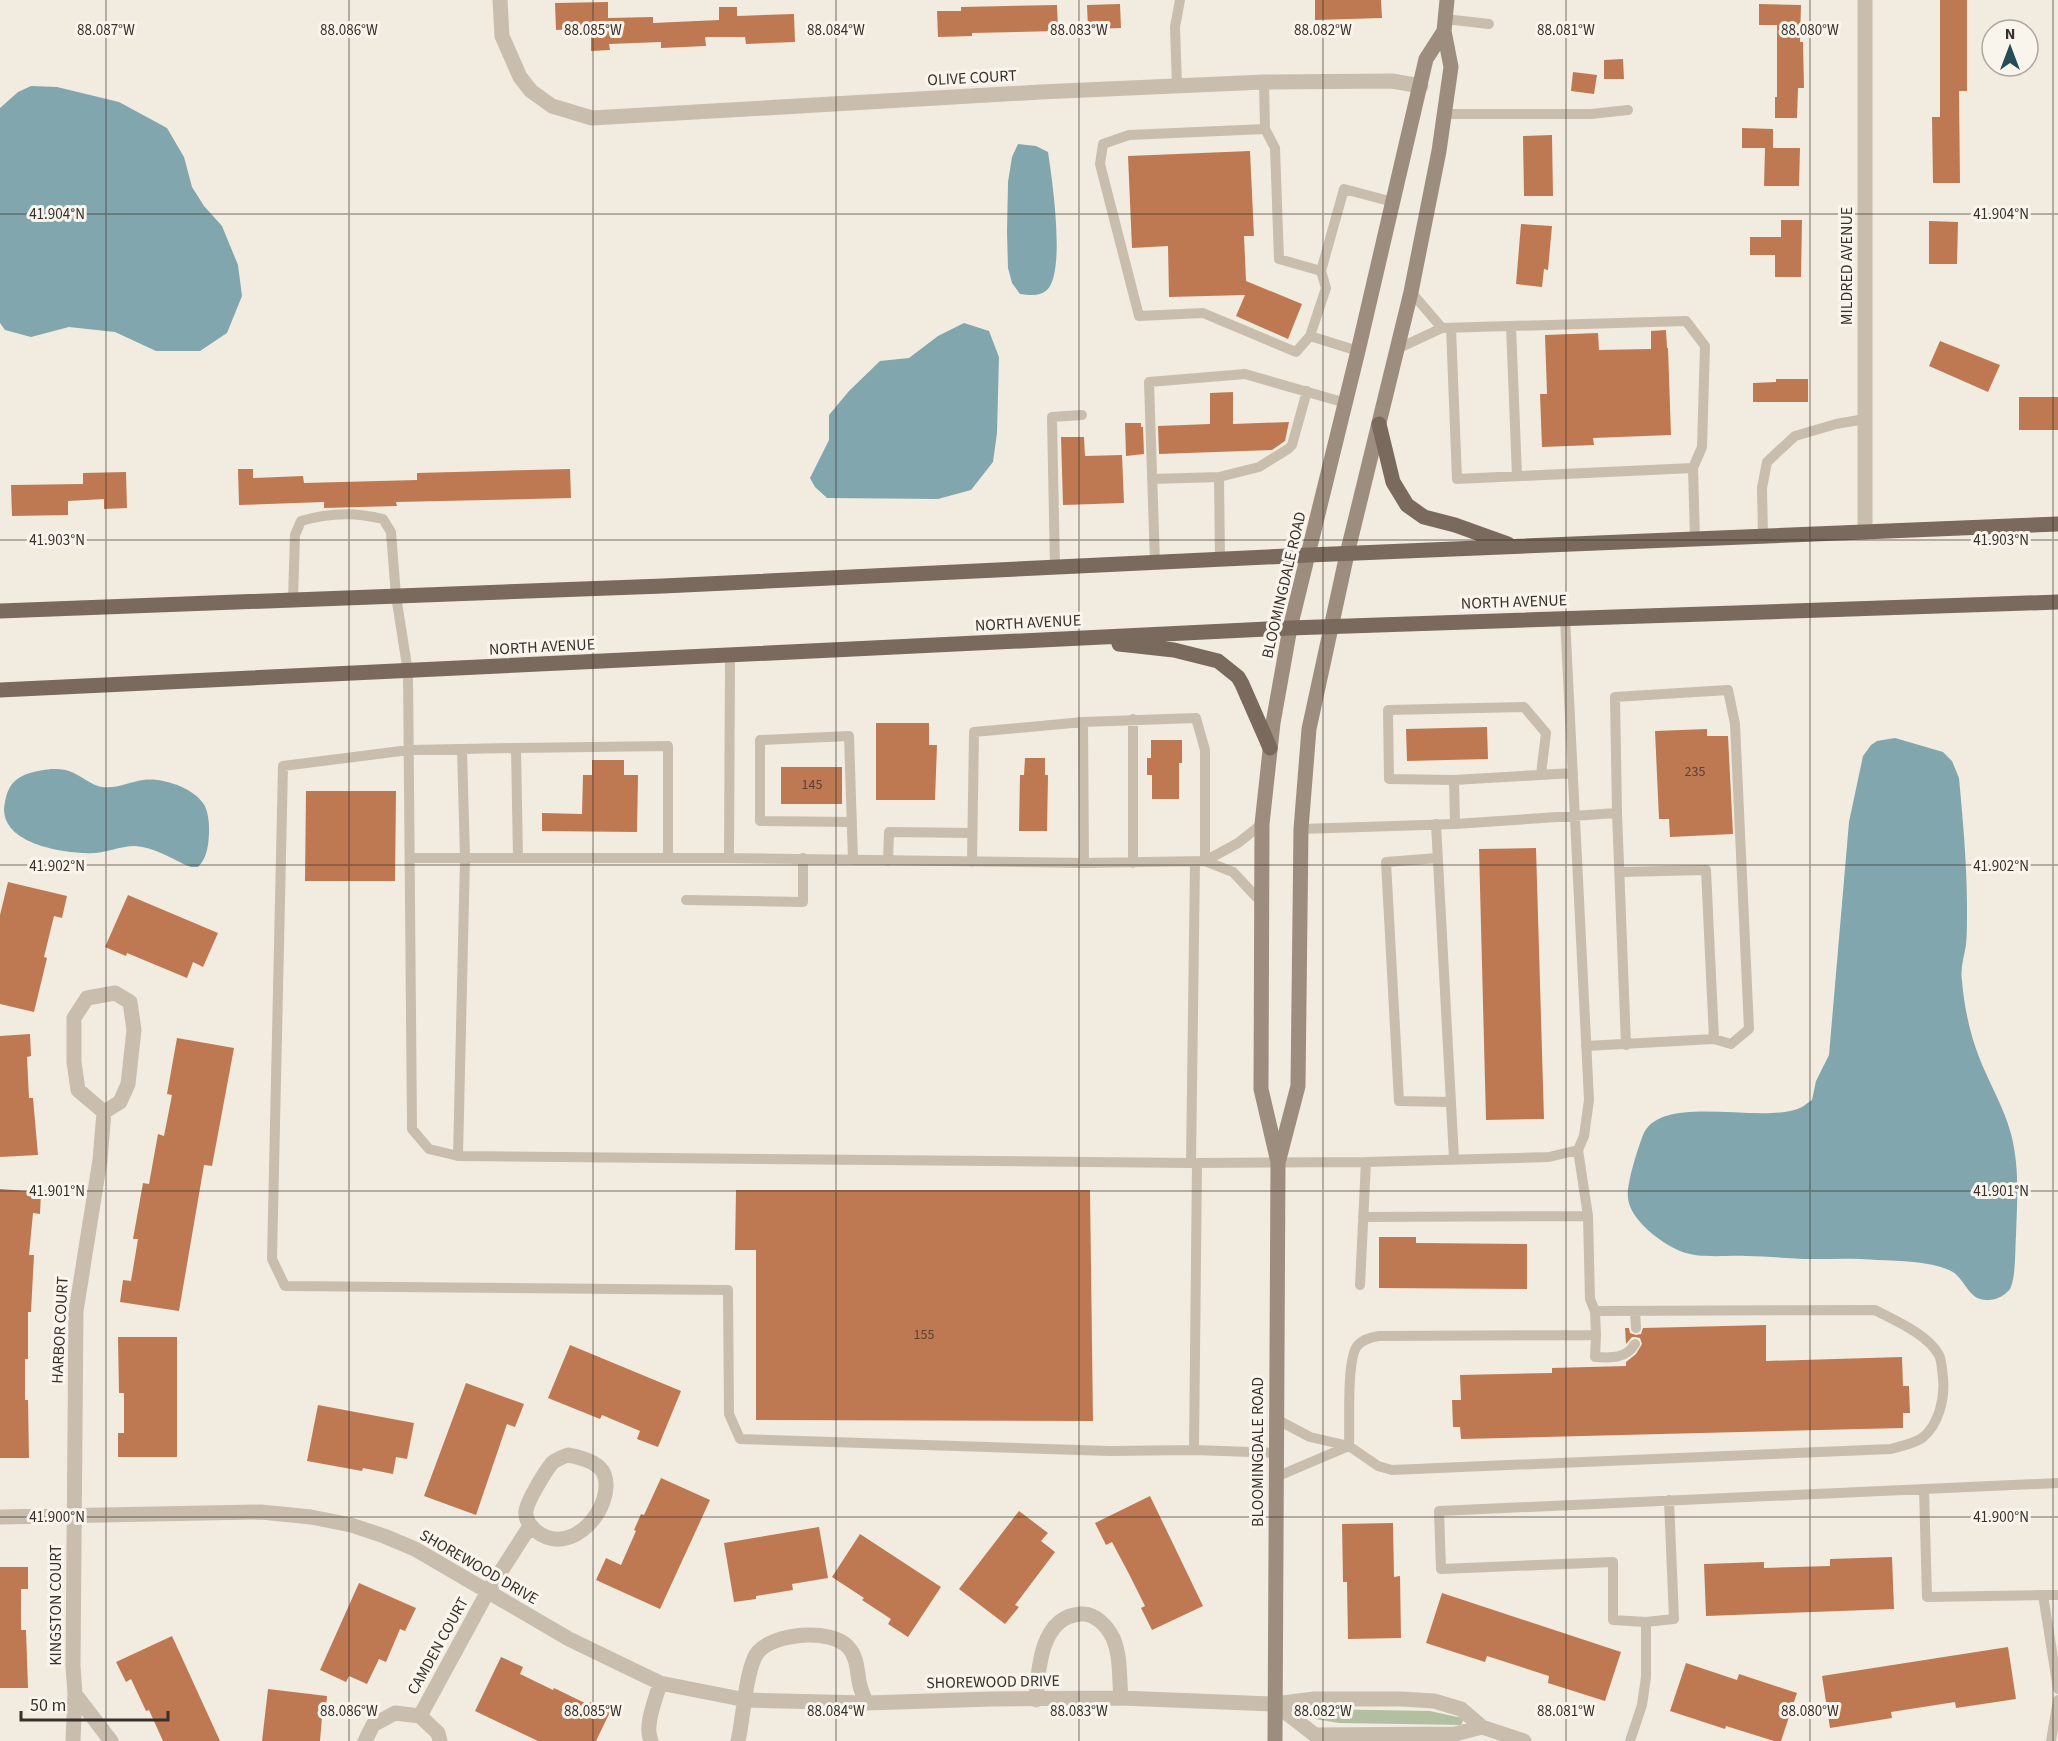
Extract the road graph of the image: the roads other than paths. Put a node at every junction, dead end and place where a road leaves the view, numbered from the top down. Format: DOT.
graph roads {
  1 [pos="500,0"];
  2 [pos="1180,0"];
  3 [pos="1447,0"];
  4 [pos="1865,0"];
  5 [pos="1489,24"];
  6 [pos="1444,25"];
  7 [pos="1264,82"];
  8 [pos="1177,86"];
  9 [pos="1421,86"];
  10 [pos="1628,110"];
  11 [pos="1446,114"];
  12 [pos="1265,129"];
  13 [pos="1393,202"];
  14 [pos="1321,271"];
  15 [pos="1411,292"];
  16 [pos="1511,326"];
  17 [pos="1446,328"];
  18 [pos="1310,336"];
  19 [pos="1397,349"];
  20 [pos="1358,351"];
  21 [pos="1308,391"];
  22 [pos="1346,403"];
  23 [pos="1082,415"];
  24 [pos="1865,419"];
  25 [pos="1379,424"];
  26 [pos="1693,468"];
  27 [pos="1517,476"];
  28 [pos="1219,477"];
  29 [pos="1152,479"];
  30 [pos="2058,524"];
  31 [pos="1865,532"];
  32 [pos="1763,536"];
  33 [pos="1695,539"];
  34 [pos="1514,547"];
  35 [pos="1347,554"];
  36 [pos="1309,555"];
  37 [pos="1220,560"];
  38 [pos="1155,563"];
  39 [pos="1055,568"];
  40 [pos="396,596"];
  41 [pos="293,600"];
  42 [pos="2058,602"];
  43 [pos="0,611"];
  44 [pos="1565,618"];
  45 [pos="1332,627"];
  46 [pos="1290,628"];
  47 [pos="1077,639"];
  48 [pos="730,656"];
  49 [pos="408,672"];
  50 [pos="0,690"];
  51 [pos="1133,719"];
  52 [pos="1083,722"];
  53 [pos="516,748"];
  54 [pos="1270,748"];
  55 [pos="462,749"];
  56 [pos="409,750"];
  57 [pos="1573,773"];
  58 [pos="1541,774"];
  59 [pos="1454,780"];
  60 [pos="1617,813"];
  61 [pos="1575,816"];
  62 [pos="852,822"];
  63 [pos="1262,824"];
  64 [pos="1437,824"];
  65 [pos="1455,824"];
  66 [pos="1301,829"];
  67 [pos="971,833"];
  68 [pos="410,858"];
  69 [pos="465,858"];
  70 [pos="518,858"];
  71 [pos="668,858"];
  72 [pos="729,858"];
  73 [pos="803,858"];
  74 [pos="1438,858"];
  75 [pos="852,860"];
  76 [pos="888,861"];
  77 [pos="1200,861"];
  78 [pos="972,862"];
  79 [pos="1084,863"];
  80 [pos="1133,863"];
  81 [pos="1620,872"];
  82 [pos="686,900"];
  83 [pos="1262,902"];
  84 [pos="1714,1039"];
  85 [pos="1626,1045"];
  86 [pos="1586,1046"];
  87 [pos="1451,1102"];
  88 [pos="104,1112"];
  89 [pos="1578,1150"];
  90 [pos="458,1156"];
  91 [pos="1454,1159"];
  92 [pos="1278,1162"];
  93 [pos="1366,1162"];
  94 [pos="1194,1163"];
  95 [pos="1588,1216"];
  96 [pos="1363,1217"];
  97 [pos="1360,1285"];
  98 [pos="1595,1311"];
  99 [pos="1635,1311"];
  100 [pos="1636,1328"];
  101 [pos="1596,1335"];
  102 [pos="1635,1344"];
  103 [pos="1276,1419"];
  104 [pos="1349,1446"];
  105 [pos="1194,1450"];
  106 [pos="1276,1453"];
  107 [pos="1276,1477"];
  108 [pos="2058,1483"];
  109 [pos="1924,1489"];
  110 [pos="1669,1500"];
  111 [pos="68,1516"];
  112 [pos="0,1517"];
  113 [pos="530,1527"];
  114 [pos="487,1593"];
  115 [pos="2058,1594"];
  116 [pos="2043,1595"];
  117 [pos="1646,1622"];
  118 [pos="660,1683"];
  119 [pos="2058,1689"];
  120 [pos="75,1694"];
  121 [pos="1120,1698"];
  122 [pos="746,1700"];
  123 [pos="1036,1700"];
  124 [pos="2058,1700"];
  125 [pos="866,1703"];
  126 [pos="1275,1704"];
  127 [pos="420,1716"];
  128 [pos="1482,1727"];
  129 [pos="73,1741"];
  130 [pos="111,1741"];
  131 [pos="365,1741"];
  132 [pos="440,1741"];
  133 [pos="651,1741"];
  134 [pos="738,1741"];
  135 [pos="1275,1741"];
  136 [pos="1524,1741"];
  137 [pos="1630,1741"];
  138 [pos="2051,1741"];
  1 -- 8 [label="street, OLIVE COURT"];
  2 -- 8 [label="lane"];
  3 -- 6 [label="street, BLOOMINGDALE ROAD"];
  4 -- 24 [label="street, MILDRED AVENUE"];
  5 -- 6 [label="lane"];
  6 -- 9 [label="street, BLOOMINGDALE ROAD"];
  6 -- 11 [label="street, BLOOMINGDALE ROAD"];
  7 -- 8 [label="street, OLIVE COURT"];
  7 -- 9 [label="street, OLIVE COURT"];
  7 -- 12 [label="lane"];
  9 -- 13 [label="street, BLOOMINGDALE ROAD"];
  10 -- 11 [label="lane"];
  11 -- 15 [label="street, BLOOMINGDALE ROAD"];
  12 -- 14 [label="lane"];
  12 -- 18 [label="lane"];
  13 -- 14 [label="lane"];
  13 -- 20 [label="street, BLOOMINGDALE ROAD"];
  14 -- 18 [label="lane"];
  15 -- 17 [label="lane"];
  15 -- 19 [label="street, BLOOMINGDALE ROAD"];
  16 -- 17 [label="lane"];
  16 -- 26 [label="lane"];
  16 -- 27 [label="lane"];
  17 -- 19 [label="lane"];
  17 -- 27 [label="lane"];
  18 -- 20 [label="lane"];
  19 -- 25 [label="street, BLOOMINGDALE ROAD"];
  20 -- 22 [label="street, BLOOMINGDALE ROAD"];
  21 -- 22 [label="lane"];
  21 -- 28 [label="lane"];
  21 -- 29 [label="lane"];
  22 -- 36 [label="street, BLOOMINGDALE ROAD"];
  23 -- 39 [label="lane"];
  24 -- 31 [label="street, MILDRED AVENUE"];
  24 -- 32 [label="lane"];
  25 -- 34 [label="main road"];
  25 -- 35 [label="street, BLOOMINGDALE ROAD"];
  26 -- 27 [label="lane"];
  26 -- 33 [label="lane"];
  28 -- 29 [label="lane"];
  28 -- 37 [label="lane"];
  29 -- 38 [label="lane"];
  30 -- 31 [label="main road"];
  31 -- 32 [label="main road"];
  32 -- 33 [label="main road"];
  33 -- 34 [label="main road"];
  34 -- 35 [label="main road"];
  35 -- 36 [label="main road"];
  35 -- 45 [label="street, BLOOMINGDALE ROAD"];
  36 -- 37 [label="main road"];
  36 -- 46 [label="street, BLOOMINGDALE ROAD"];
  37 -- 38 [label="main road"];
  38 -- 39 [label="main road"];
  39 -- 40 [label="main road"];
  40 -- 41 [label="main road"];
  40 -- 41 [label="lane"];
  40 -- 49 [label="lane"];
  41 -- 43 [label="main road"];
  42 -- 44 [label="main road, NORTH AVENUE"];
  44 -- 45 [label="main road, NORTH AVENUE"];
  44 -- 57 [label="lane"];
  45 -- 46 [label="main road, NORTH AVENUE"];
  45 -- 66 [label="street, BLOOMINGDALE ROAD"];
  46 -- 47 [label="main road, NORTH AVENUE"];
  46 -- 54 [label="street, BLOOMINGDALE ROAD"];
  47 -- 48 [label="main road, NORTH AVENUE"];
  47 -- 54 [label="main road"];
  48 -- 49 [label="main road, NORTH AVENUE"];
  48 -- 72 [label="lane"];
  49 -- 50 [label="main road, NORTH AVENUE"];
  49 -- 56 [label="lane"];
  51 -- 52 [label="lane"];
  51 -- 77 [label="lane"];
  51 -- 80 [label="lane"];
  52 -- 67 [label="lane"];
  52 -- 79 [label="lane"];
  53 -- 55 [label="lane"];
  53 -- 70 [label="lane"];
  53 -- 71 [label="lane"];
  54 -- 63 [label="street, BLOOMINGDALE ROAD"];
  55 -- 56 [label="lane"];
  55 -- 69 [label="lane"];
  56 -- 68 [label="lane"];
  56 -- 105 [label="lane"];
  57 -- 58 [label="lane"];
  57 -- 61 [label="lane"];
  58 -- 59 [label="lane"];
  58 -- 59 [label="lane"];
  59 -- 65 [label="lane"];
  60 -- 61 [label="lane"];
  60 -- 81 [label="lane"];
  60 -- 84 [label="lane"];
  61 -- 65 [label="lane"];
  61 -- 86 [label="lane"];
  62 -- 62 [label="lane"];
  62 -- 75 [label="lane"];
  63 -- 77 [label="lane"];
  63 -- 83 [label="street, BLOOMINGDALE ROAD"];
  64 -- 65 [label="lane"];
  64 -- 66 [label="lane"];
  64 -- 74 [label="lane"];
  66 -- 92 [label="street, BLOOMINGDALE ROAD"];
  67 -- 76 [label="lane"];
  67 -- 78 [label="lane"];
  68 -- 69 [label="lane"];
  68 -- 90 [label="lane"];
  69 -- 70 [label="lane"];
  69 -- 90 [label="lane"];
  70 -- 71 [label="lane"];
  71 -- 72 [label="lane"];
  72 -- 73 [label="lane"];
  73 -- 75 [label="lane"];
  73 -- 82 [label="lane"];
  74 -- 87 [label="lane"];
  74 -- 87 [label="lane"];
  75 -- 76 [label="lane"];
  76 -- 78 [label="lane"];
  77 -- 80 [label="lane"];
  77 -- 83 [label="lane"];
  77 -- 94 [label="lane"];
  78 -- 79 [label="lane"];
  79 -- 80 [label="lane"];
  81 -- 84 [label="lane"];
  81 -- 85 [label="lane"];
  83 -- 92 [label="street, BLOOMINGDALE ROAD"];
  84 -- 85 [label="lane"];
  85 -- 86 [label="lane"];
  86 -- 89 [label="lane"];
  87 -- 91 [label="lane"];
  88 -- 88 [label="street"];
  88 -- 111 [label="street, HARBOR COURT"];
  89 -- 91 [label="lane"];
  89 -- 95 [label="lane"];
  90 -- 94 [label="lane"];
  91 -- 93 [label="lane"];
  92 -- 93 [label="lane"];
  92 -- 94 [label="lane"];
  92 -- 103 [label="street, BLOOMINGDALE ROAD"];
  93 -- 96 [label="lane"];
  94 -- 105 [label="lane"];
  95 -- 96 [label="lane"];
  95 -- 98 [label="lane"];
  96 -- 97 [label="lane"];
  98 -- 99 [label="lane"];
  98 -- 101 [label="lane"];
  99 -- 100 [label="lane"];
  99 -- 104 [label="lane"];
  101 -- 102 [label="lane"];
  101 -- 104 [label="lane"];
  103 -- 104 [label="lane"];
  103 -- 106 [label="street, BLOOMINGDALE ROAD"];
  104 -- 107 [label="lane"];
  105 -- 106 [label="lane"];
  106 -- 107 [label="street, BLOOMINGDALE ROAD"];
  107 -- 126 [label="street, BLOOMINGDALE ROAD"];
  108 -- 109 [label="lane"];
  109 -- 110 [label="lane"];
  109 -- 116 [label="lane"];
  110 -- 117 [label="lane"];
  110 -- 117 [label="lane"];
  111 -- 112 [label="street, SHOREWOOD DRIVE"];
  111 -- 114 [label="street, SHOREWOOD DRIVE"];
  111 -- 120 [label="street, KINGSTON COURT"];
  113 -- 113 [label="street"];
  113 -- 114 [label="street, CAMDEN COURT"];
  114 -- 118 [label="street, SHOREWOOD DRIVE"];
  114 -- 127 [label="street, CAMDEN COURT"];
  115 -- 116 [label="lane"];
  116 -- 119 [label="lane"];
  117 -- 137 [label="lane"];
  118 -- 122 [label="street, SHOREWOOD DRIVE"];
  118 -- 133 [label="street"];
  120 -- 129 [label="street, KINGSTON COURT"];
  120 -- 130 [label="street"];
  121 -- 123 [label="street, SHOREWOOD DRIVE"];
  121 -- 123 [label="street"];
  121 -- 126 [label="street, SHOREWOOD DRIVE"];
  122 -- 125 [label="street, SHOREWOOD DRIVE"];
  122 -- 125 [label="street"];
  122 -- 134 [label="street"];
  123 -- 125 [label="street, SHOREWOOD DRIVE"];
  124 -- 138 [label="lane"];
  126 -- 128 [label="street, SHOREWOOD DRIVE"];
  126 -- 128 [label="street"];
  126 -- 135 [label="street, BLOOMINGDALE ROAD"];
  127 -- 131 [label="street, CAMDEN COURT"];
  127 -- 132 [label="street, CAMDEN COURT"];
  128 -- 136 [label="street, SHOREWOOD DRIVE"];
}
